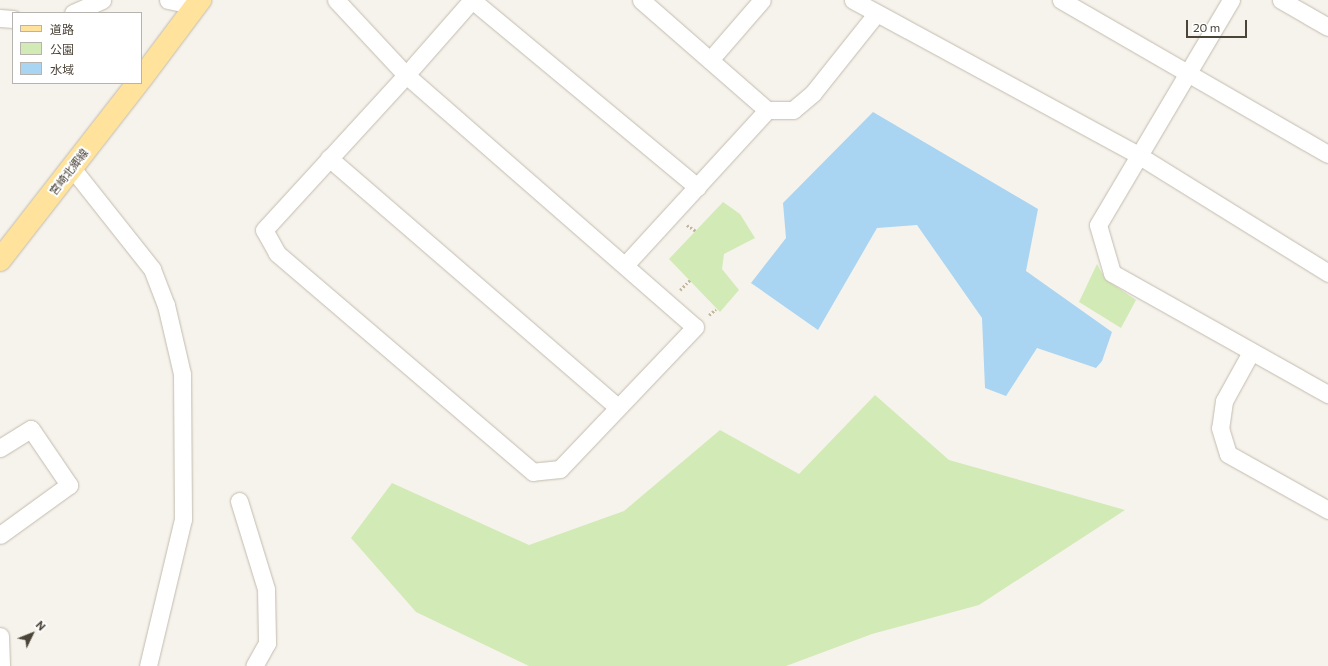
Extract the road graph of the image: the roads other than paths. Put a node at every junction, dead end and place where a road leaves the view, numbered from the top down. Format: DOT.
graph roads {
  1 [pos="102,0"];
  2 [pos="168,0"];
  3 [pos="336,0"];
  4 [pos="472,0"];
  5 [pos="641,0"];
  6 [pos="762,0"];
  7 [pos="853,0"];
  8 [pos="1061,0"];
  9 [pos="1231,0"];
  10 [pos="1281,0"];
  11 [pos="198,3"];
  12 [pos="75,12"];
  13 [pos="876,14"];
  14 [pos="0,18"];
  15 [pos="12,19"];
  16 [pos="1328,27"];
  17 [pos="710,60"];
  18 [pos="1188,74"];
  19 [pos="406,75"];
  20 [pos="142,78"];
  21 [pos="137,84"];
  22 [pos="768,110"];
  23 [pos="1328,154"];
  24 [pos="1138,155"];
  25 [pos="329,158"];
  26 [pos="72,168"];
  27 [pos="697,187"];
  28 [pos="0,260"];
  29 [pos="626,264"];
  30 [pos="1328,273"];
  31 [pos="1251,352"];
  32 [pos="1328,394"];
  33 [pos="616,406"];
  34 [pos="0,448"];
  35 [pos="239,501"];
  36 [pos="1328,510"];
  37 [pos="0,535"];
  38 [pos="0,636"];
  39 [pos="1,666"];
  40 [pos="148,666"];
  41 [pos="254,666"];
  1 -- 12 [label="street"];
  2 -- 11 [label="street"];
  3 -- 19 [label="street"];
  4 -- 19 [label="street"];
  4 -- 27 [label="street"];
  5 -- 17 [label="street"];
  6 -- 17 [label="street"];
  7 -- 13 [label="street"];
  8 -- 18 [label="street"];
  9 -- 18 [label="street"];
  10 -- 16 [label="street"];
  11 -- 20 [label="main road"];
  13 -- 22 [label="street"];
  13 -- 24 [label="street"];
  14 -- 15 [label="street"];
  17 -- 22 [label="street"];
  18 -- 23 [label="street"];
  18 -- 24 [label="street"];
  19 -- 25 [label="street"];
  19 -- 29 [label="street"];
  21 -- 26 [label="main road, 宮崎北郷線"];
  22 -- 27 [label="street"];
  24 -- 30 [label="street"];
  24 -- 31 [label="street"];
  25 -- 33 [label="street"];
  25 -- 33 [label="street"];
  26 -- 28 [label="main road, 宮崎北郷線"];
  26 -- 40 [label="street"];
  27 -- 29 [label="street"];
  29 -- 33 [label="street"];
  31 -- 32 [label="street"];
  31 -- 36 [label="street"];
  34 -- 37 [label="street"];
  35 -- 41 [label="street"];
  38 -- 39 [label="street"];
}
